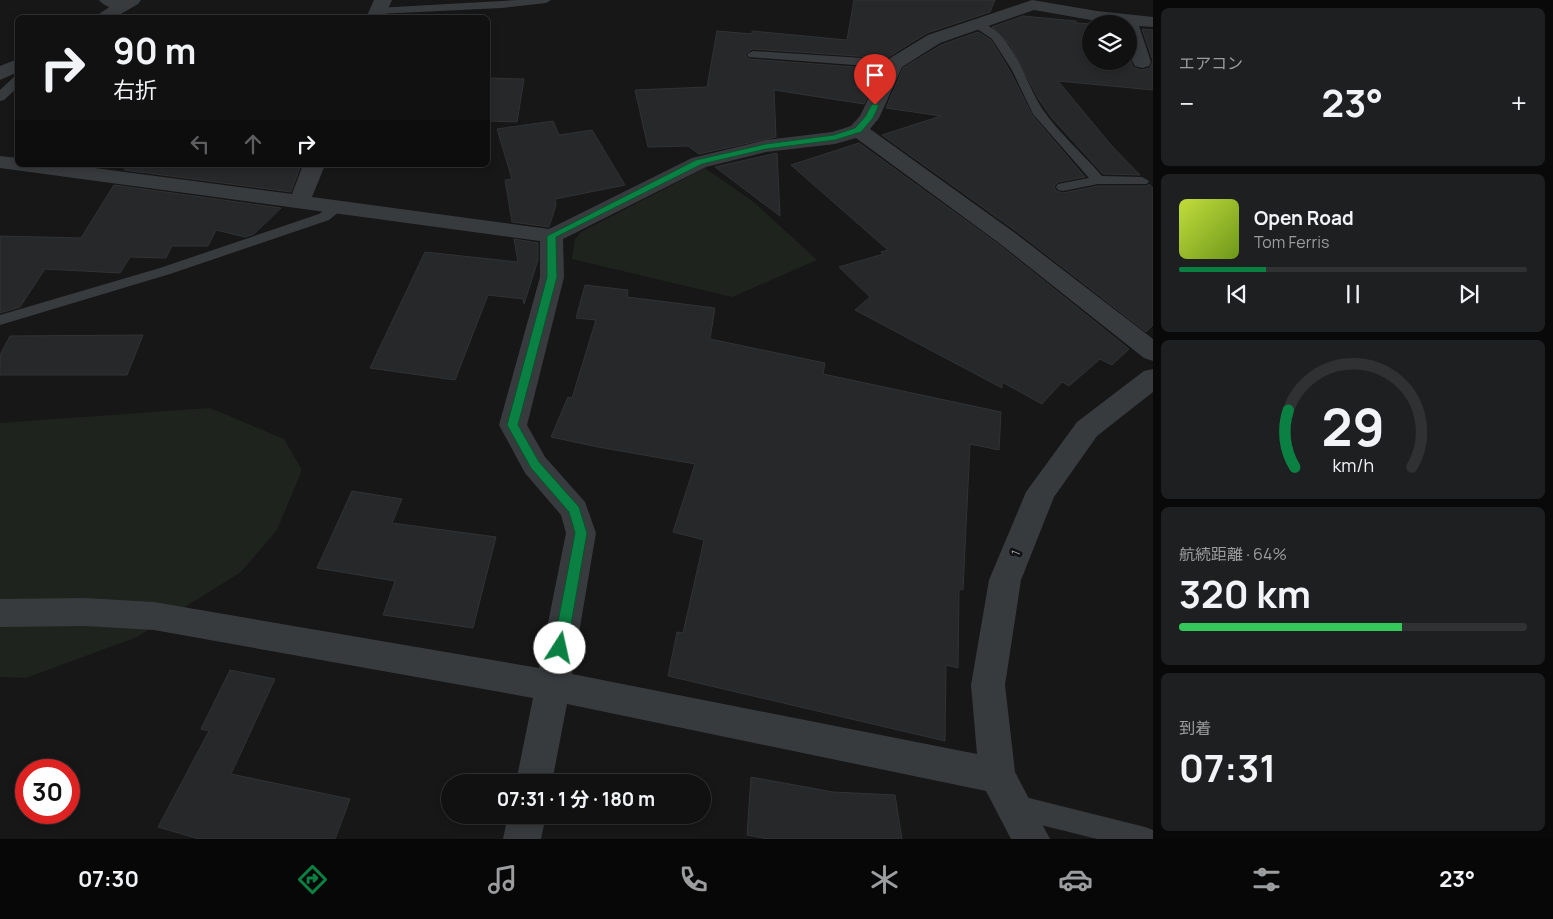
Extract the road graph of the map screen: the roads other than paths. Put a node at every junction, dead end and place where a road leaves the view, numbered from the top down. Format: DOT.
graph roads {
  1 [pos="540,0"];
  2 [pos="121,2"];
  3 [pos="1034,3"];
  4 [pos="378,9"];
  5 [pos="105,15"];
  6 [pos="1104,15"];
  7 [pos="1137,20"];
  8 [pos="1153,22"];
  9 [pos="976,24"];
  10 [pos="1137,49"];
  11 [pos="752,55"];
  12 [pos="1141,62"];
  13 [pos="894,64"];
  14 [pos="13,72"];
  15 [pos="0,97"];
  16 [pos="858,130"];
  17 [pos="0,162"];
  18 [pos="15,164"];
  19 [pos="39,167"];
  20 [pos="313,167"];
  21 [pos="1098,180"];
  22 [pos="1142,181"];
  23 [pos="1063,187"];
  24 [pos="300,201"];
  25 [pos="339,206"];
  26 [pos="552,236"];
  27 [pos="0,320"];
  28 [pos="1153,352"];
  29 [pos="1153,378"];
  30 [pos="0,613"];
  31 [pos="553,686"];
  32 [pos="536,774"];
  33 [pos="997,776"];
  34 [pos="1013,806"];
  35 [pos="525,824"];
  36 [pos="522,839"];
  37 [pos="1031,839"];
  38 [pos="1145,839"];
  1 -- 4 [label="lane"];
  2 -- 5 [label="street"];
  3 -- 6 [label="street"];
  3 -- 9 [label="street"];
  7 -- 8 [label="street"];
  9 -- 13 [label="street"];
  9 -- 21 [label="lane"];
  10 -- 12 [label="street"];
  11 -- 13 [label="lane"];
  13 -- 16 [label="street"];
  14 -- 15 [label="lane"];
  16 -- 26 [label="street"];
  16 -- 28 [label="street"];
  17 -- 18 [label="street"];
  19 -- 24 [label="street"];
  20 -- 24 [label="street"];
  21 -- 22 [label="lane"];
  21 -- 23 [label="lane"];
  24 -- 25 [label="street"];
  25 -- 26 [label="street"];
  25 -- 27 [label="lane"];
  26 -- 31 [label="street"];
  29 -- 33 [label="street, 1"];
  30 -- 31 [label="street"];
  31 -- 32 [label="street"];
  31 -- 33 [label="street"];
  33 -- 34 [label="street"];
  34 -- 37 [label="street"];
  34 -- 38 [label="lane"];
  35 -- 36 [label="street"];
}
